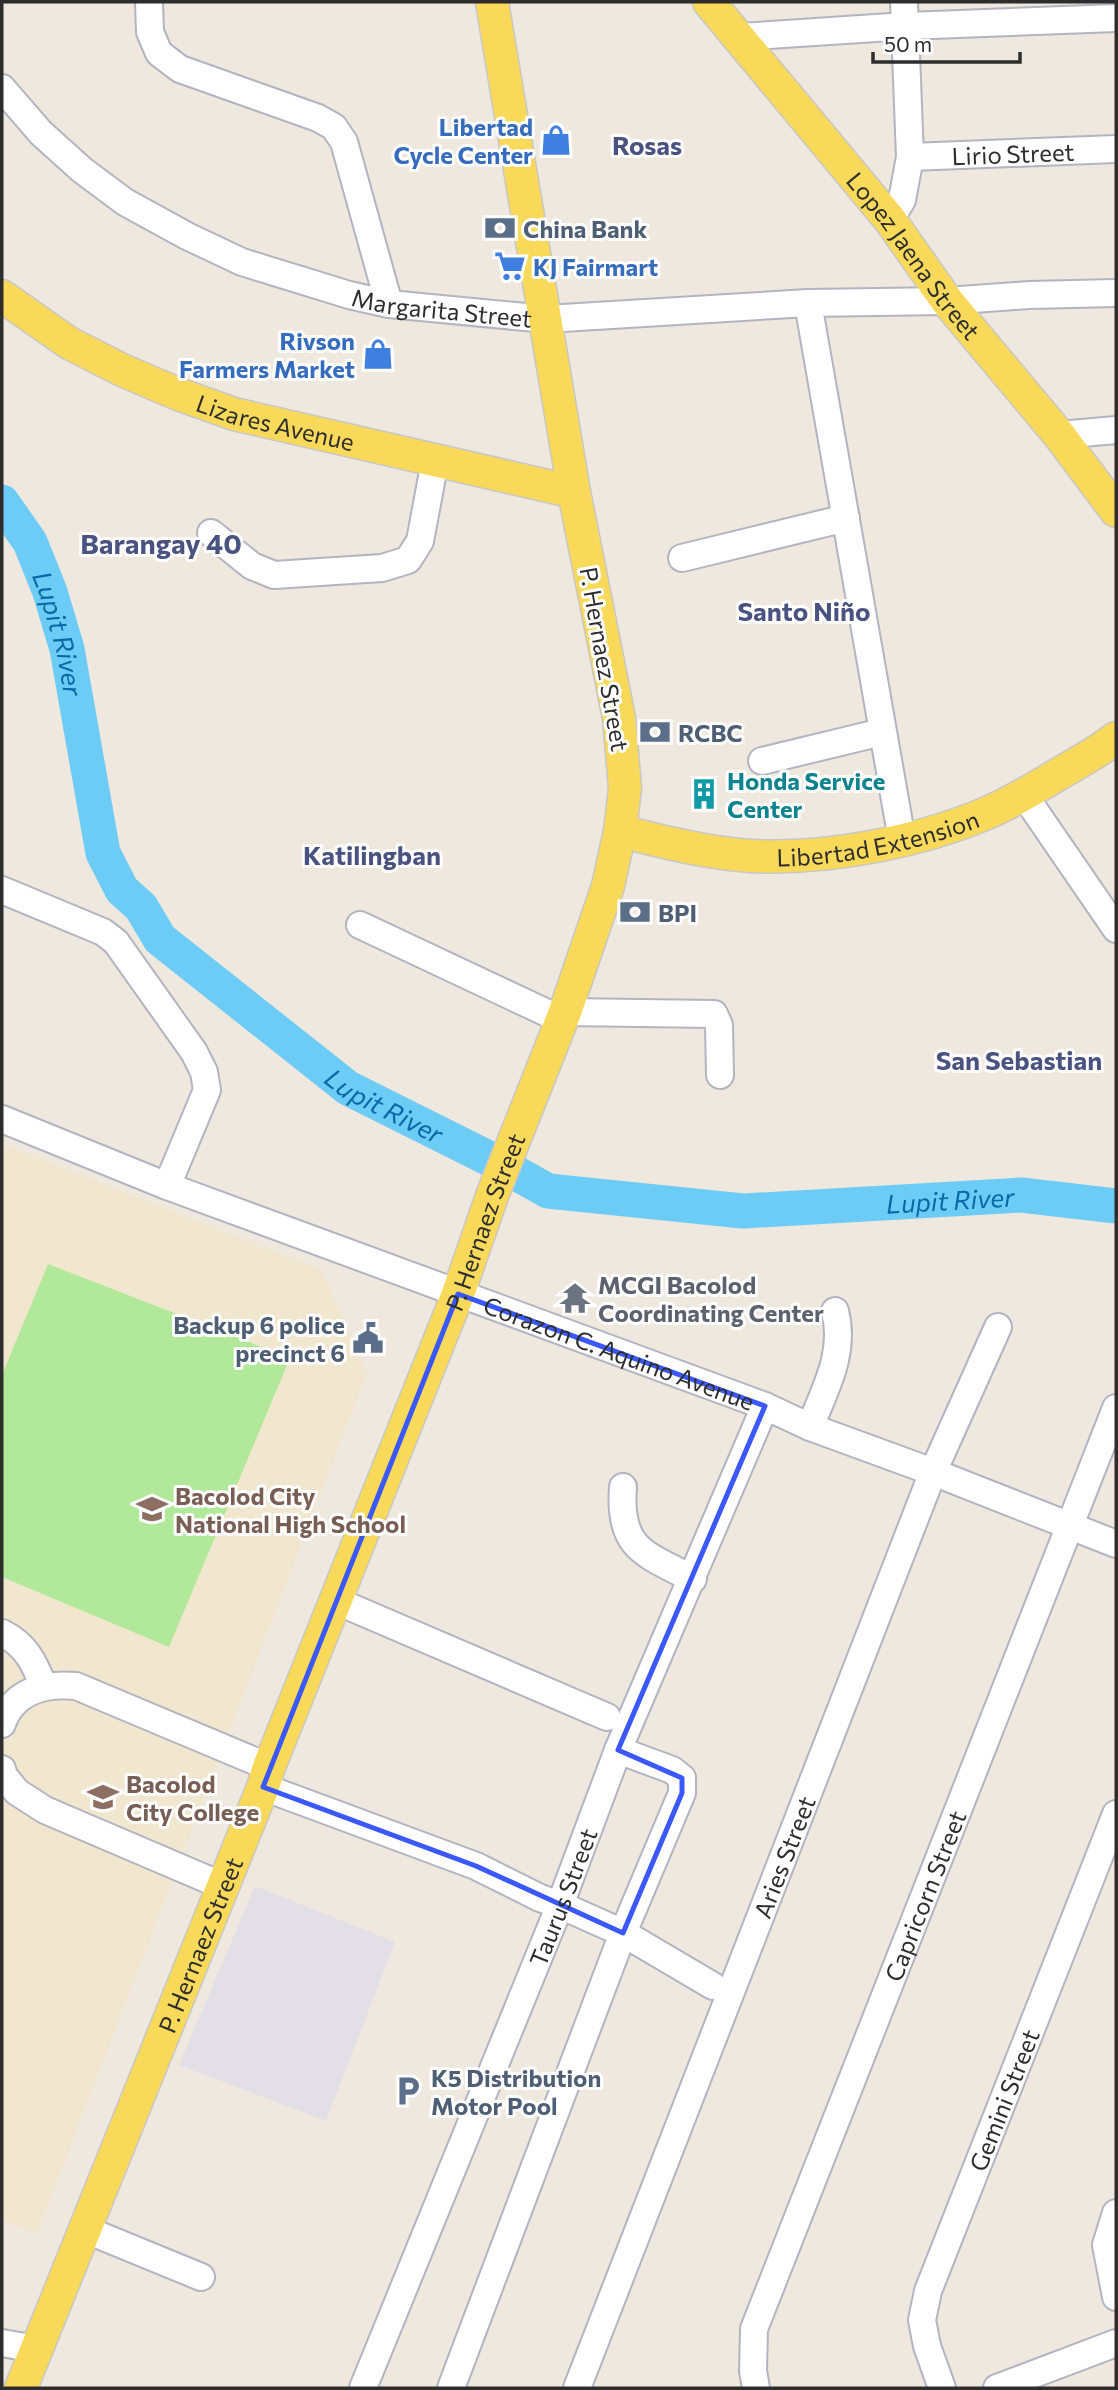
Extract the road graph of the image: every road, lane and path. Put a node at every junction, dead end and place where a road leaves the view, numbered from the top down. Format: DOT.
graph roads {
  1 [pos="149,2"];
  2 [pos="492,2"];
  3 [pos="709,2"];
  4 [pos="905,14"];
  5 [pos="1116,18"];
  6 [pos="740,37"];
  7 [pos="2,88"];
  8 [pos="1116,149"];
  9 [pos="910,157"];
  10 [pos="890,220"];
  11 [pos="1116,293"];
  12 [pos="2,296"];
  13 [pos="947,301"];
  14 [pos="808,303"];
  15 [pos="389,304"];
  16 [pos="546,319"];
  17 [pos="1116,430"];
  18 [pos="1059,435"];
  19 [pos="435,461"];
  20 [pos="574,492"];
  21 [pos="1116,511"];
  22 [pos="846,518"];
  23 [pos="211,533"];
  24 [pos="682,558"];
  25 [pos="882,732"];
  26 [pos="1116,738"];
  27 [pos="762,761"];
  28 [pos="1024,795"];
  29 [pos="620,831"];
  30 [pos="902,840"];
  31 [pos="2,890"];
  32 [pos="360,925"];
  33 [pos="1116,929"];
  34 [pos="563,1016"];
  35 [pos="720,1075"];
  36 [pos="4,1126"];
  37 [pos="167,1186"];
  38 [pos="458,1294"];
  39 [pos="835,1311"];
  40 [pos="998,1326"];
  41 [pos="765,1406"];
  42 [pos="1116,1408"];
  43 [pos="810,1427"];
  44 [pos="933,1472"];
  45 [pos="623,1487"];
  46 [pos="1069,1527"];
  47 [pos="1116,1544"];
  48 [pos="693,1579"];
  49 [pos="334,1600"];
  50 [pos="2,1633"];
  51 [pos="44,1687"];
  52 [pos="607,1717"];
  53 [pos="2,1724"];
  54 [pos="618,1750"];
  55 [pos="3,1775"];
  56 [pos="266,1777"];
  57 [pos="1116,1814"];
  58 [pos="223,1885"];
  59 [pos="561,1905"];
  60 [pos="623,1933"];
  61 [pos="713,1986"];
  62 [pos="1116,2213"];
  63 [pos="84,2229"];
  64 [pos="201,2277"];
  65 [pos="1116,2297"];
  66 [pos="2,2343"];
  67 [pos="1115,2348"];
  68 [pos="37,2349"];
  69 [pos="21,2388"];
  70 [pos="363,2388"];
  71 [pos="451,2388"];
  72 [pos="577,2388"];
  73 [pos="756,2388"];
  74 [pos="942,2388"];
  75 [pos="997,2388"];
  1 -- 15 [label="street"];
  2 -- 16 [label="main road, P. Hernaez Street"];
  3 -- 6 [label="main road, Lopez Jaena Street"];
  4 -- 5 [label="street"];
  4 -- 6 [label="street"];
  4 -- 9 [label="street"];
  6 -- 10 [label="main road, Lopez Jaena Street"];
  7 -- 15 [label="street, Margarita Street"];
  8 -- 9 [label="street, Lirio Street"];
  9 -- 10 [label="street"];
  10 -- 13 [label="main road, Lopez Jaena Street"];
  11 -- 13 [label="street, Margarita Street"];
  12 -- 19 [label="main road, Lizares Avenue"];
  13 -- 14 [label="street, Margarita Street"];
  13 -- 18 [label="main road, Lopez Jaena Street"];
  14 -- 16 [label="street, Margarita Street"];
  14 -- 22 [label="street"];
  15 -- 16 [label="street, Margarita Street"];
  16 -- 20 [label="main road, P. Hernaez Street"];
  17 -- 18 [label="street"];
  18 -- 21 [label="main road, Lopez Jaena Street"];
  19 -- 20 [label="main road, Lizares Avenue"];
  19 -- 23 [label="street"];
  20 -- 29 [label="main road, P. Hernaez Street"];
  22 -- 24 [label="street"];
  22 -- 25 [label="street"];
  25 -- 27 [label="street"];
  25 -- 30 [label="street"];
  26 -- 28 [label="main road, Libertad Extension"];
  28 -- 30 [label="main road, Libertad Extension"];
  28 -- 33 [label="street"];
  29 -- 30 [label="main road, Libertad Extension"];
  29 -- 34 [label="main road, P. Hernaez Street"];
  31 -- 37 [label="street"];
  32 -- 34 [label="street"];
  34 -- 35 [label="street"];
  34 -- 38 [label="main road, P. Hernaez Street"];
  36 -- 37 [label="street, Corazon C. Aquino Avenue"];
  37 -- 38 [label="street, Corazon C. Aquino Avenue"];
  38 -- 41 [label="street, Corazon C. Aquino Avenue"];
  38 -- 49 [label="main road, P. Hernaez Street"];
  39 -- 43 [label="street"];
  40 -- 44 [label="street, Aries Street"];
  41 -- 43 [label="street, Corazon C. Aquino Avenue"];
  41 -- 48 [label="street, Taurus Street"];
  42 -- 46 [label="street, Capricorn Street"];
  43 -- 44 [label="street, Corazon C. Aquino Avenue"];
  44 -- 46 [label="street, Corazon C. Aquino Avenue"];
  44 -- 72 [label="street, Aries Street"];
  45 -- 48 [label="street"];
  46 -- 47 [label="street, Corazon C. Aquino Avenue"];
  46 -- 73 [label="street, Capricorn Street"];
  48 -- 54 [label="street, Taurus Street"];
  49 -- 52 [label="street"];
  49 -- 56 [label="main road, P. Hernaez Street"];
  50 -- 51 [label="street"];
  51 -- 53 [label="street"];
  51 -- 56 [label="street"];
  54 -- 59 [label="street, Taurus Street"];
  54 -- 60 [label="street"];
  55 -- 58 [label="street"];
  56 -- 58 [label="main road, P. Hernaez Street"];
  56 -- 59 [label="street"];
  57 -- 74 [label="street, Gemini Street"];
  58 -- 63 [label="main road, P. Hernaez Street"];
  59 -- 60 [label="street"];
  59 -- 70 [label="street, Taurus Street"];
  60 -- 61 [label="street"];
  60 -- 71 [label="street"];
  62 -- 65 [label="street"];
  63 -- 64 [label="street"];
  63 -- 68 [label="main road, P. Hernaez Street"];
  66 -- 68 [label="street"];
  67 -- 75 [label="street"];
  68 -- 69 [label="main road, P. Hernaez Street"];
}
